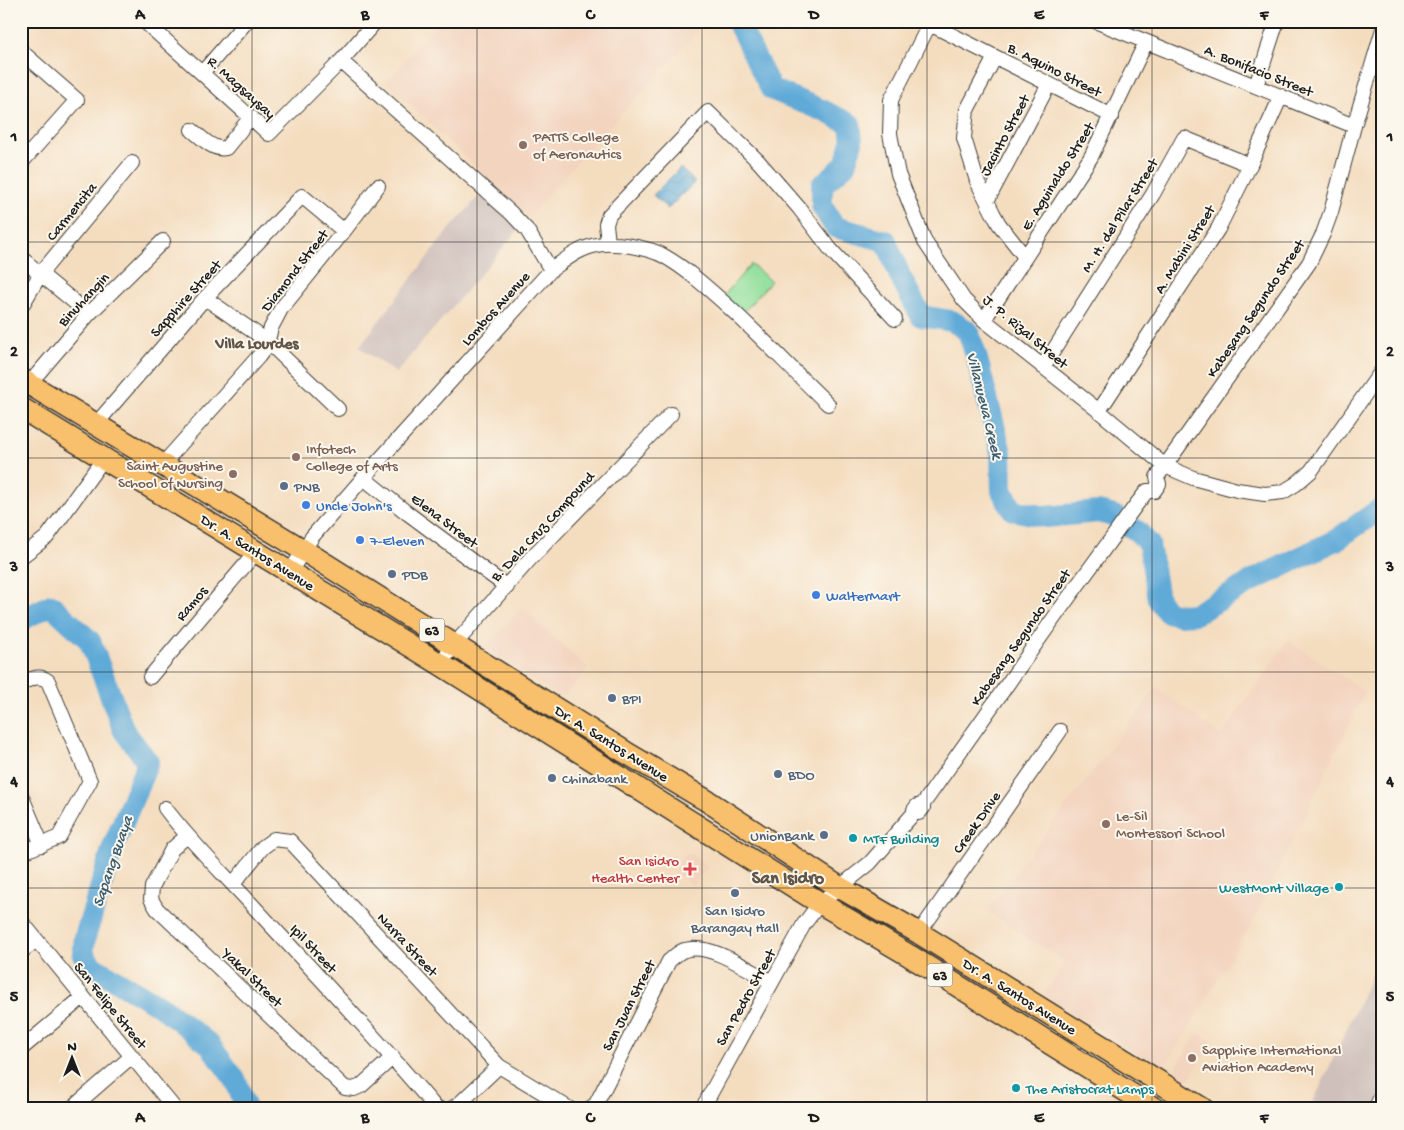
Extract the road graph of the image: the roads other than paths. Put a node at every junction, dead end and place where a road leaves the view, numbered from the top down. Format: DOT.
graph roads {
  1 [pos="144,21"];
  2 [pos="247,21"];
  3 [pos="376,21"];
  4 [pos="1095,21"];
  5 [pos="1277,21"];
  6 [pos="930,22"];
  7 [pos="1383,29"];
  8 [pos="1146,42"];
  9 [pos="21,51"];
  10 [pos="995,57"];
  11 [pos="341,61"];
  12 [pos="202,73"];
  13 [pos="1049,84"];
  14 [pos="1256,86"];
  15 [pos="1281,96"];
  16 [pos="1112,116"];
  17 [pos="251,117"];
  18 [pos="1354,126"];
  19 [pos="192,130"];
  20 [pos="132,163"];
  21 [pos="21,164"];
  22 [pos="1250,165"];
  23 [pos="378,186"];
  24 [pos="987,201"];
  25 [pos="344,231"];
  26 [pos="163,240"];
  27 [pos="608,243"];
  28 [pos="1025,257"];
  29 [pos="21,258"];
  30 [pos="551,270"];
  31 [pos="41,274"];
  32 [pos="205,298"];
  33 [pos="21,308"];
  34 [pos="89,314"];
  35 [pos="895,319"];
  36 [pos="984,320"];
  37 [pos="267,341"];
  38 [pos="1042,367"];
  39 [pos="1383,369"];
  40 [pos="25,381"];
  41 [pos="828,404"];
  42 [pos="21,408"];
  43 [pos="338,409"];
  44 [pos="1099,411"];
  45 [pos="671,414"];
  46 [pos="96,424"];
  47 [pos="104,458"];
  48 [pos="162,465"];
  49 [pos="1161,472"];
  50 [pos="364,477"];
  51 [pos="303,550"];
  52 [pos="257,551"];
  53 [pos="21,557"];
  54 [pos="290,572"];
  55 [pos="507,587"];
  56 [pos="456,644"];
  57 [pos="440,664"];
  58 [pos="150,676"];
  59 [pos="21,683"];
  60 [pos="1060,730"];
  61 [pos="21,795"];
  62 [pos="165,808"];
  63 [pos="187,836"];
  64 [pos="42,845"];
  65 [pos="21,853"];
  66 [pos="233,884"];
  67 [pos="839,887"];
  68 [pos="820,903"];
  69 [pos="21,921"];
  70 [pos="919,933"];
  71 [pos="36,940"];
  72 [pos="21,952"];
  73 [pos="772,982"];
  74 [pos="84,997"];
  75 [pos="21,1049"];
  76 [pos="132,1056"];
  77 [pos="393,1057"];
  78 [pos="499,1066"];
  79 [pos="1383,1093"];
  80 [pos="71,1109"];
  81 [pos="175,1109"];
  82 [pos="440,1109"];
  83 [pos="451,1109"];
  84 [pos="570,1109"];
  85 [pos="589,1109"];
  86 [pos="702,1109"];
  87 [pos="1155,1109"];
  88 [pos="1203,1109"];
  89 [pos="1375,1109"];
  1 -- 12 [label="street, R. Magsaysay"];
  2 -- 12 [label="street"];
  3 -- 11 [label="street, R. Magsaysay"];
  4 -- 8 [label="street, A. Bonifacio Street"];
  5 -- 14 [label="street"];
  6 -- 10 [label="street, B. Aquino Street"];
  6 -- 36 [label="street, J. P. Rizal Street"];
  7 -- 18 [label="street, Kabesang Segundo Street"];
  8 -- 14 [label="street, A. Bonifacio Street"];
  8 -- 16 [label="street, E. Aguinaldo Street"];
  9 -- 21 [label="street"];
  10 -- 13 [label="street, B. Aquino Street"];
  10 -- 24 [label="street"];
  11 -- 17 [label="street, R. Magsaysay"];
  11 -- 30 [label="street, Lombos Avenue"];
  12 -- 17 [label="street, R. Magsaysay"];
  13 -- 16 [label="street, B. Aquino Street"];
  13 -- 24 [label="street, Jacinto Street"];
  14 -- 15 [label="street, A. Bonifacio Street"];
  15 -- 18 [label="street, A. Bonifacio Street"];
  15 -- 22 [label="street, A. Mabini Street"];
  16 -- 28 [label="street, E. Aguinaldo Street"];
  17 -- 19 [label="street"];
  18 -- 49 [label="street, Kabesang Segundo Street"];
  20 -- 31 [label="street, Carmencita"];
  22 -- 38 [label="street, M. H. del Pilar Street"];
  22 -- 44 [label="street, A. Mabini Street"];
  23 -- 25 [label="street, Diamond Street"];
  24 -- 28 [label="street"];
  25 -- 32 [label="street, Sapphire Street"];
  25 -- 37 [label="street, Diamond Street"];
  26 -- 34 [label="street, Binuhangin"];
  27 -- 30 [label="street"];
  27 -- 35 [label="street"];
  27 -- 41 [label="street"];
  28 -- 36 [label="street, E. Aguinaldo Street"];
  29 -- 31 [label="street"];
  30 -- 50 [label="street, Lombos Avenue"];
  31 -- 33 [label="street, Carmencita"];
  31 -- 34 [label="street"];
  32 -- 37 [label="street"];
  32 -- 46 [label="street, Sapphire Street"];
  34 -- 40 [label="street, Binuhangin"];
  36 -- 38 [label="street, J. P. Rizal Street"];
  37 -- 43 [label="street"];
  37 -- 48 [label="street, Diamond Street"];
  38 -- 44 [label="street, J. P. Rizal Street"];
  39 -- 49 [label="street, J. P. Rizal Street"];
  40 -- 46 [label="main road, Dr. A. Santos Avenue / 63"];
  42 -- 47 [label="main road, Dr. A. Santos Avenue / 63"];
  44 -- 49 [label="street, J. P. Rizal Street"];
  45 -- 55 [label="street, B. Dela Cruz Compound"];
  46 -- 48 [label="main road, Dr. A. Santos Avenue / 63"];
  47 -- 52 [label="main road, Dr. A. Santos Avenue / 63"];
  47 -- 53 [label="street"];
  48 -- 51 [label="main road, Dr. A. Santos Avenue / 63"];
  49 -- 67 [label="street, Kabesang Segundo Street"];
  50 -- 51 [label="street, Lombos Avenue"];
  50 -- 55 [label="street, Elena Street"];
  51 -- 54 [label="street, Lombos Avenue"];
  51 -- 56 [label="main road, Dr. A. Santos Avenue / 63"];
  52 -- 54 [label="main road, Dr. A. Santos Avenue / 63"];
  52 -- 58 [label="street, Ramos"];
  54 -- 57 [label="main road, Dr. A. Santos Avenue / 63"];
  55 -- 56 [label="street, B. Dela Cruz Compound"];
  56 -- 57 [label="street, B. Dela Cruz Compound"];
  56 -- 67 [label="main road, Dr. A. Santos Avenue / 63"];
  57 -- 68 [label="main road, Dr. A. Santos Avenue / 63"];
  59 -- 64 [label="street"];
  60 -- 70 [label="street, Creek Drive"];
  61 -- 64 [label="street"];
  62 -- 63 [label="street, Ipil Street"];
  63 -- 66 [label="street, Ipil Street"];
  63 -- 77 [label="street, Yakal Street"];
  64 -- 65 [label="street"];
  66 -- 77 [label="street, Ipil Street"];
  66 -- 78 [label="street, Narra Street"];
  67 -- 68 [label="street, Kabesang Segundo Street"];
  67 -- 70 [label="main road, Dr. A. Santos Avenue / 63"];
  68 -- 73 [label="street, San Pedro Street"];
  68 -- 87 [label="main road, Dr. A. Santos Avenue / 63"];
  69 -- 71 [label="street, San Felipe Street"];
  70 -- 88 [label="main road, Dr. A. Santos Avenue / 63"];
  71 -- 72 [label="street"];
  71 -- 74 [label="street, San Felipe Street"];
  73 -- 85 [label="street, San Juan Street"];
  73 -- 86 [label="street, San Pedro Street"];
  74 -- 75 [label="street"];
  74 -- 76 [label="street, San Felipe Street"];
  76 -- 80 [label="street"];
  76 -- 81 [label="street, San Felipe Street"];
  77 -- 82 [label="street, Ipil Street"];
  78 -- 83 [label="street"];
  78 -- 84 [label="street, Narra Street"];
  79 -- 89 [label="street"];
}
